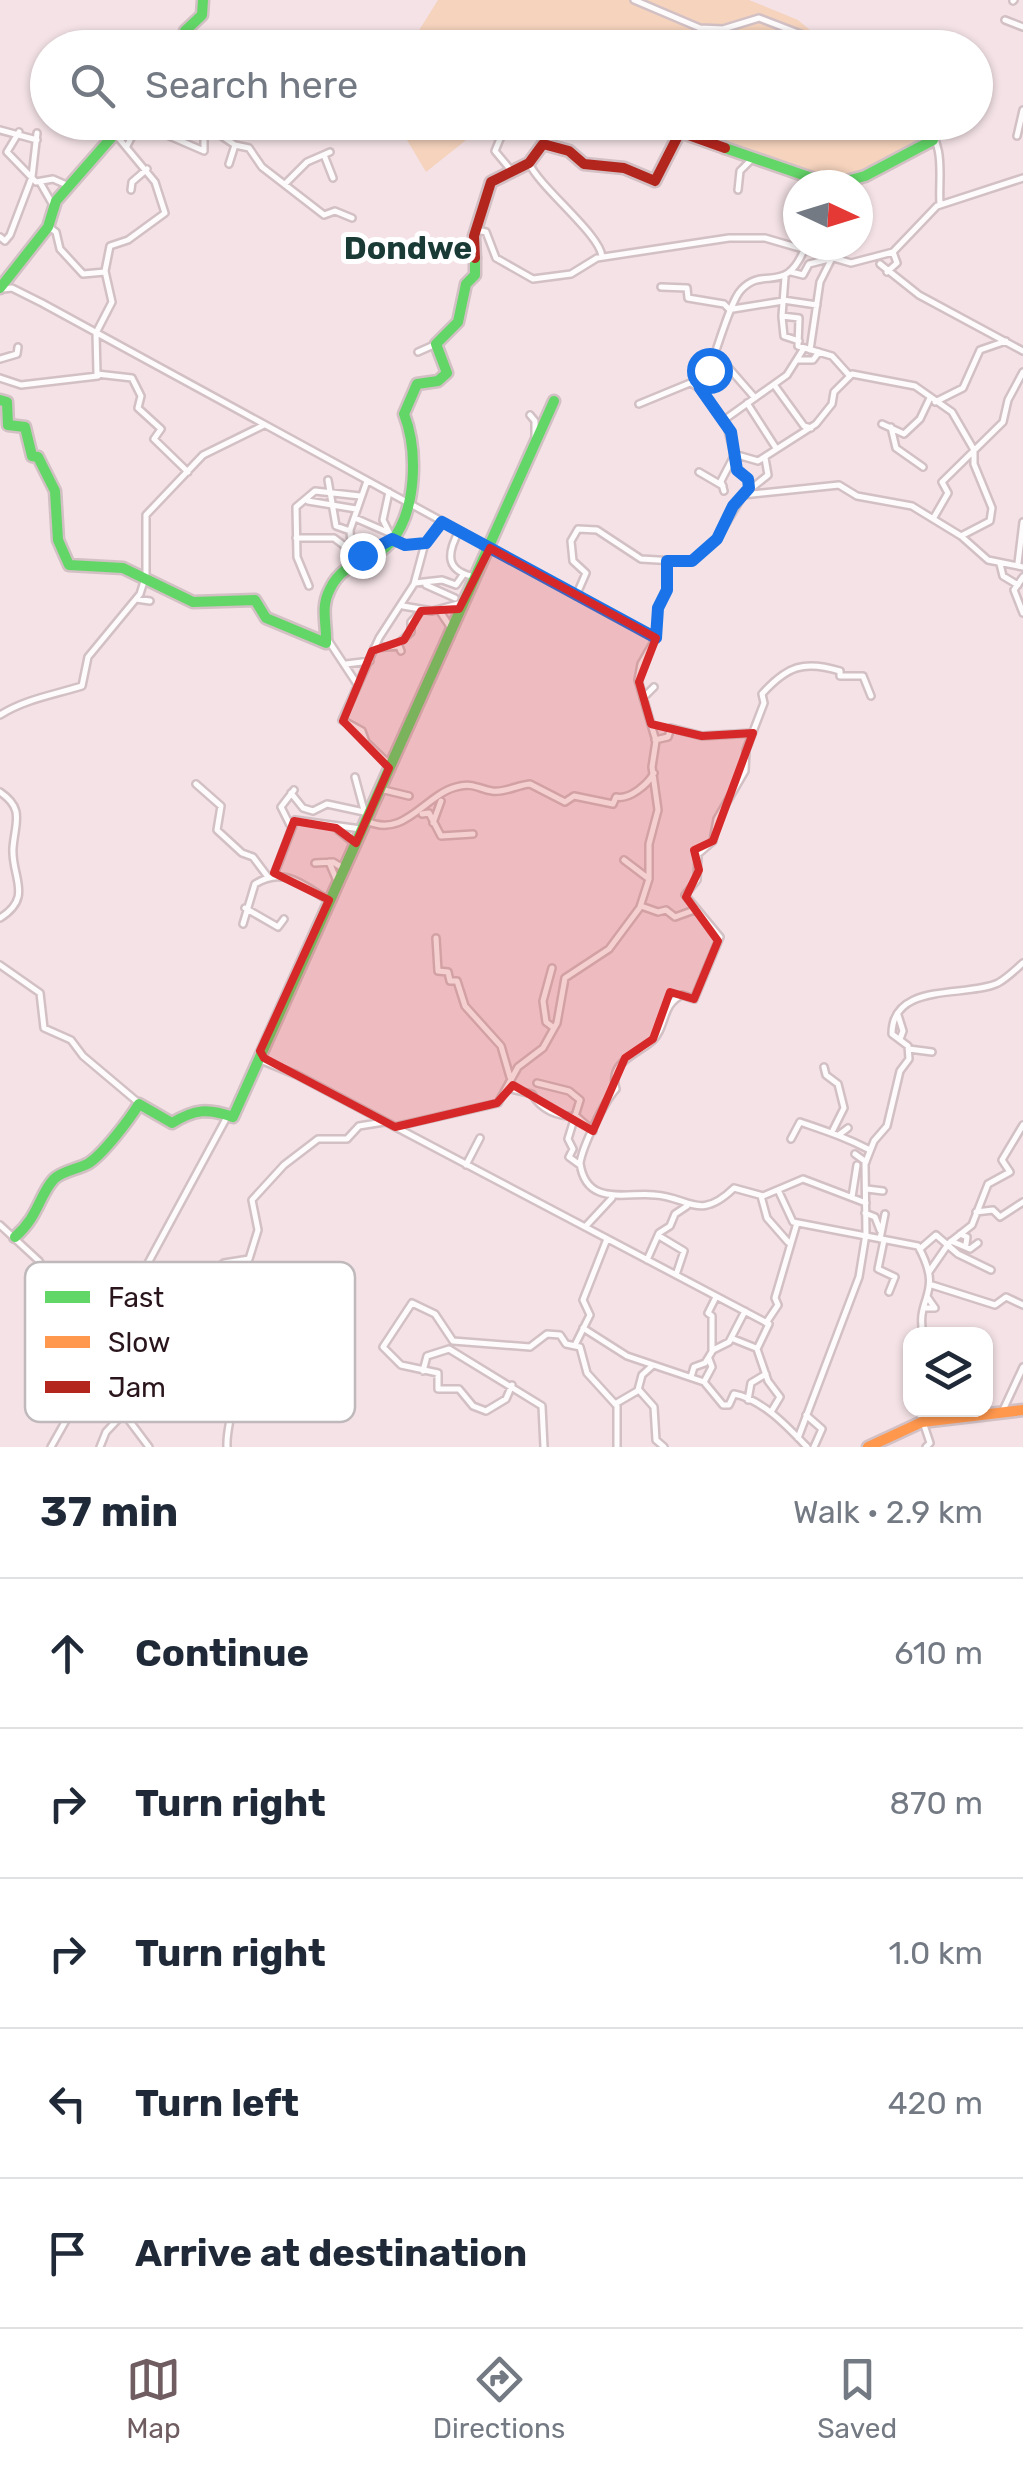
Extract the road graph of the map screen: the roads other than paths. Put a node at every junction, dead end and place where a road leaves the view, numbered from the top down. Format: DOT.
graph roads {
  1 [pos="203,0"];
  2 [pos="634,0"];
  3 [pos="1005,20"];
  4 [pos="1023,26"];
  5 [pos="188,30"];
  6 [pos="790,30"];
  7 [pos="1023,110"];
  8 [pos="1021,126"];
  9 [pos="0,130"];
  10 [pos="19,132"];
  11 [pos="30,135"];
  12 [pos="1017,136"];
  13 [pos="37,140"];
  14 [pos="107,140"];
  15 [pos="120,140"];
  16 [pos="129,140"];
  17 [pos="178,140"];
  18 [pos="203,140"];
  19 [pos="226,140"];
  20 [pos="499,140"];
  21 [pos="676,140"];
  22 [pos="702,140"];
  23 [pos="934,142"];
  24 [pos="127,146"];
  25 [pos="235,146"];
  26 [pos="753,158"];
  27 [pos="529,163"];
  28 [pos="228,164"];
  29 [pos="146,169"];
  30 [pos="510,169"];
  31 [pos="785,170"];
  32 [pos="873,171"];
  33 [pos="333,178"];
  34 [pos="1023,178"];
  35 [pos="32,179"];
  36 [pos="41,184"];
  37 [pos="284,184"];
  38 [pos="68,186"];
  39 [pos="131,190"];
  40 [pos="738,190"];
  41 [pos="940,204"];
  42 [pos="54,206"];
  43 [pos="352,218"];
  44 [pos="48,227"];
  45 [pos="476,230"];
  46 [pos="0,237"];
  47 [pos="783,246"];
  48 [pos="893,252"];
  49 [pos="602,254"];
  50 [pos="873,258"];
  51 [pos="799,260"];
  52 [pos="830,260"];
  53 [pos="868,260"];
  54 [pos="880,264"];
  55 [pos="794,269"];
  56 [pos="105,272"];
  57 [pos="887,272"];
  58 [pos="785,278"];
  59 [pos="661,287"];
  60 [pos="0,289"];
  61 [pos="783,300"];
  62 [pos="817,304"];
  63 [pos="732,310"];
  64 [pos="782,316"];
  65 [pos="96,334"];
  66 [pos="798,341"];
  67 [pos="1006,341"];
  68 [pos="436,344"];
  69 [pos="18,347"];
  70 [pos="807,349"];
  71 [pos="1023,351"];
  72 [pos="418,352"];
  73 [pos="820,352"];
  74 [pos="0,359"];
  75 [pos="714,360"];
  76 [pos="798,360"];
  77 [pos="1023,372"];
  78 [pos="98,376"];
  79 [pos="850,376"];
  80 [pos="0,378"];
  81 [pos="696,384"];
  82 [pos="774,385"];
  83 [pos="1015,386"];
  84 [pos="1023,392"];
  85 [pos="0,400"];
  86 [pos="933,400"];
  87 [pos="554,401"];
  88 [pos="750,402"];
  89 [pos="639,404"];
  90 [pos="530,415"];
  91 [pos="724,420"];
  92 [pos="262,424"];
  93 [pos="811,428"];
  94 [pos="536,445"];
  95 [pos="776,448"];
  96 [pos="974,449"];
  97 [pos="734,456"];
  98 [pos="765,458"];
  99 [pos="332,462"];
  100 [pos="923,467"];
  101 [pos="188,472"];
  102 [pos="699,472"];
  103 [pos="367,481"];
  104 [pos="328,490"];
  105 [pos="345,492"];
  106 [pos="389,492"];
  107 [pos="747,492"];
  108 [pos="360,496"];
  109 [pos="304,500"];
  110 [pos="408,502"];
  111 [pos="334,503"];
  112 [pos="355,508"];
  113 [pos="355,518"];
  114 [pos="933,519"];
  115 [pos="384,520"];
  116 [pos="442,522"];
  117 [pos="1023,522"];
  118 [pos="381,528"];
  119 [pos="350,532"];
  120 [pos="459,532"];
  121 [pos="961,536"];
  122 [pos="392,537"];
  123 [pos="296,538"];
  124 [pos="426,543"];
  125 [pos="490,548"];
  126 [pos="354,552"];
  127 [pos="668,560"];
  128 [pos="1000,564"];
  129 [pos="1020,565"];
  130 [pos="469,576"];
  131 [pos="1023,576"];
  132 [pos="145,579"];
  133 [pos="414,582"];
  134 [pos="426,584"];
  135 [pos="1014,584"];
  136 [pos="456,585"];
  137 [pos="308,586"];
  138 [pos="576,596"];
  139 [pos="136,599"];
  140 [pos="150,601"];
  141 [pos="459,601"];
  142 [pos="403,606"];
  143 [pos="439,610"];
  144 [pos="418,612"];
  145 [pos="1023,613"];
  146 [pos="452,629"];
  147 [pos="656,638"];
  148 [pos="328,640"];
  149 [pos="374,648"];
  150 [pos="370,661"];
  151 [pos="346,664"];
  152 [pos="357,684"];
  153 [pos="654,687"];
  154 [pos="871,696"];
  155 [pos="643,699"];
  156 [pos="0,715"];
  157 [pos="752,733"];
  158 [pos="655,740"];
  159 [pos="390,766"];
  160 [pos="654,773"];
  161 [pos="355,778"];
  162 [pos="196,784"];
  163 [pos="380,789"];
  164 [pos="0,792"];
  165 [pos="408,796"];
  166 [pos="441,801"];
  167 [pos="428,810"];
  168 [pos="364,819"];
  169 [pos="433,822"];
  170 [pos="291,828"];
  171 [pos="336,828"];
  172 [pos="473,834"];
  173 [pos="355,844"];
  174 [pos="624,860"];
  175 [pos="329,862"];
  176 [pos="316,863"];
  177 [pos="343,868"];
  178 [pos="271,876"];
  179 [pos="649,879"];
  180 [pos="338,882"];
  181 [pos="328,899"];
  182 [pos="640,907"];
  183 [pos="245,908"];
  184 [pos="697,909"];
  185 [pos="0,918"];
  186 [pos="284,919"];
  187 [pos="242,924"];
  188 [pos="436,938"];
  189 [pos="1023,963"];
  190 [pos="0,965"];
  191 [pos="552,968"];
  192 [pos="898,1015"];
  193 [pos="554,1028"];
  194 [pos="900,1039"];
  195 [pos="909,1049"];
  196 [pos="932,1052"];
  197 [pos="260,1057"];
  198 [pos="824,1067"];
  199 [pos="510,1077"];
  200 [pos="536,1083"];
  201 [pos="507,1088"];
  202 [pos="140,1104"];
  203 [pos="573,1116"];
  204 [pos="227,1117"];
  205 [pos="384,1122"];
  206 [pos="1023,1125"];
  207 [pos="395,1127"];
  208 [pos="848,1128"];
  209 [pos="833,1130"];
  210 [pos="592,1131"];
  211 [pos="840,1134"];
  212 [pos="480,1138"];
  213 [pos="791,1139"];
  214 [pos="870,1150"];
  215 [pos="856,1154"];
  216 [pos="866,1162"];
  217 [pos="466,1164"];
  218 [pos="580,1165"];
  219 [pos="857,1165"];
  220 [pos="868,1189"];
  221 [pos="776,1191"];
  222 [pos="883,1191"];
  223 [pos="761,1196"];
  224 [pos="852,1197"];
  225 [pos="612,1198"];
  226 [pos="1023,1202"];
  227 [pos="866,1203"];
  228 [pos="688,1205"];
  229 [pos="976,1212"];
  230 [pos="865,1214"];
  231 [pos="886,1214"];
  232 [pos="798,1221"];
  233 [pos="587,1227"];
  234 [pos="1,1228"];
  235 [pos="880,1230"];
  236 [pos="960,1234"];
  237 [pos="659,1236"];
  238 [pos="15,1237"];
  239 [pos="866,1237"];
  240 [pos="607,1239"];
  241 [pos="882,1239"];
  242 [pos="788,1242"];
  243 [pos="950,1242"];
  244 [pos="978,1242"];
  245 [pos="966,1244"];
  246 [pos="920,1249"];
  247 [pos="648,1260"];
  248 [pos="36,1262"];
  249 [pos="149,1262"];
  250 [pos="242,1262"];
  251 [pos="992,1270"];
  252 [pos="929,1272"];
  253 [pos="676,1276"];
  254 [pos="932,1285"];
  255 [pos="890,1292"];
  256 [pos="716,1297"];
  257 [pos="928,1298"];
  258 [pos="1023,1305"];
  259 [pos="924,1308"];
  260 [pos="745,1311"];
  261 [pos="766,1323"];
  262 [pos="923,1327"];
  263 [pos="583,1328"];
  264 [pos="732,1338"];
  265 [pos="574,1344"];
  266 [pos="757,1349"];
  267 [pos="712,1351"];
  268 [pos="710,1359"];
  269 [pos="652,1366"];
  270 [pos="1023,1367"];
  271 [pos="423,1371"];
  272 [pos="766,1374"];
  273 [pos="691,1377"];
  274 [pos="757,1381"];
  275 [pos="704,1382"];
  276 [pos="769,1382"];
  277 [pos="512,1385"];
  278 [pos="638,1390"];
  279 [pos="748,1400"];
  280 [pos="614,1404"];
  281 [pos="1023,1410"];
  282 [pos="1003,1411"];
  283 [pos="771,1412"];
  284 [pos="993,1412"];
  285 [pos="806,1415"];
  286 [pos="945,1417"];
  287 [pos="64,1422"];
  288 [pos="114,1422"];
  289 [pos="128,1422"];
  290 [pos="228,1422"];
  291 [pos="923,1422"];
  292 [pos="798,1438"];
  293 [pos="51,1447"];
  294 [pos="100,1447"];
  295 [pos="149,1447"];
  296 [pos="227,1447"];
  297 [pos="544,1447"];
  298 [pos="617,1447"];
  299 [pos="664,1447"];
  300 [pos="811,1447"];
  301 [pos="868,1447"];
  302 [pos="926,1447"];
  1 -- 5 [label="street"];
  2 -- 6 [label="street"];
  3 -- 4 [label="street"];
  7 -- 8 [label="street"];
  8 -- 12 [label="street"];
  9 -- 10 [label="street"];
  10 -- 11 [label="street"];
  10 -- 35 [label="street"];
  13 -- 35 [label="street"];
  14 -- 38 [label="street"];
  15 -- 24 [label="street"];
  16 -- 24 [label="street"];
  17 -- 18 [label="street"];
  19 -- 25 [label="street"];
  20 -- 30 [label="street"];
  21 -- 27 [label="street"];
  22 -- 26 [label="street"];
  23 -- 32 [label="street"];
  23 -- 41 [label="street"];
  24 -- 29 [label="street"];
  25 -- 28 [label="street"];
  25 -- 37 [label="street"];
  26 -- 31 [label="street"];
  26 -- 40 [label="street"];
  27 -- 30 [label="street"];
  27 -- 49 [label="street"];
  29 -- 39 [label="street"];
  29 -- 56 [label="street"];
  30 -- 45 [label="street"];
  33 -- 37 [label="street"];
  34 -- 41 [label="street"];
  35 -- 36 [label="street"];
  35 -- 46 [label="street"];
  36 -- 38 [label="street"];
  36 -- 42 [label="street"];
  37 -- 43 [label="street"];
  38 -- 42 [label="street"];
  41 -- 48 [label="street"];
  42 -- 44 [label="street"];
  44 -- 56 [label="street"];
  44 -- 60 [label="street"];
  45 -- 49 [label="street"];
  45 -- 68 [label="street"];
  47 -- 49 [label="street"];
  48 -- 50 [label="street"];
  48 -- 57 [label="street"];
  51 -- 55 [label="street"];
  52 -- 53 [label="street"];
  52 -- 55 [label="street"];
  52 -- 62 [label="street"];
  54 -- 57 [label="street"];
  55 -- 58 [label="street"];
  56 -- 65 [label="street"];
  57 -- 67 [label="street"];
  58 -- 61 [label="street"];
  58 -- 63 [label="street"];
  59 -- 63 [label="street"];
  60 -- 65 [label="street"];
  61 -- 62 [label="street"];
  61 -- 63 [label="street"];
  61 -- 64 [label="street"];
  62 -- 70 [label="street"];
  63 -- 75 [label="street"];
  64 -- 66 [label="street"];
  64 -- 66 [label="street"];
  65 -- 78 [label="street"];
  65 -- 92 [label="street"];
  66 -- 70 [label="street"];
  67 -- 71 [label="street"];
  67 -- 86 [label="street"];
  68 -- 72 [label="street"];
  68 -- 110 [label="street"];
  69 -- 74 [label="street"];
  70 -- 73 [label="street"];
  70 -- 76 [label="street"];
  73 -- 76 [label="street"];
  73 -- 79 [label="street"];
  75 -- 81 [label="street"];
  75 -- 88 [label="street"];
  76 -- 82 [label="street"];
  77 -- 83 [label="street"];
  78 -- 80 [label="street"];
  78 -- 101 [label="street"];
  79 -- 86 [label="street"];
  79 -- 93 [label="street"];
  81 -- 89 [label="street"];
  81 -- 91 [label="street"];
  82 -- 88 [label="street"];
  82 -- 93 [label="street"];
  83 -- 84 [label="street"];
  83 -- 96 [label="street"];
  85 -- 132 [label="street"];
  86 -- 96 [label="street"];
  86 -- 100 [label="street"];
  87 -- 94 [label="street"];
  88 -- 91 [label="street"];
  88 -- 95 [label="street"];
  90 -- 94 [label="street"];
  91 -- 97 [label="street"];
  92 -- 99 [label="street"];
  92 -- 101 [label="street"];
  93 -- 95 [label="street"];
  94 -- 125 [label="street"];
  95 -- 98 [label="street"];
  96 -- 114 [label="street"];
  96 -- 121 [label="street"];
  97 -- 98 [label="street"];
  97 -- 102 [label="street"];
  97 -- 107 [label="street"];
  98 -- 107 [label="street"];
  99 -- 103 [label="street"];
  99 -- 104 [label="street"];
  101 -- 132 [label="street"];
  103 -- 106 [label="street"];
  103 -- 108 [label="street"];
  104 -- 105 [label="street"];
  104 -- 109 [label="street"];
  104 -- 111 [label="street"];
  105 -- 108 [label="street"];
  105 -- 112 [label="street"];
  106 -- 110 [label="street"];
  106 -- 115 [label="street"];
  107 -- 114 [label="street"];
  107 -- 127 [label="street"];
  108 -- 112 [label="street"];
  109 -- 111 [label="street"];
  109 -- 123 [label="street"];
  110 -- 116 [label="street"];
  110 -- 122 [label="street"];
  111 -- 112 [label="street"];
  111 -- 119 [label="street"];
  112 -- 113 [label="street"];
  113 -- 118 [label="street"];
  113 -- 119 [label="street"];
  114 -- 121 [label="street"];
  115 -- 118 [label="street"];
  115 -- 122 [label="street"];
  116 -- 120 [label="street"];
  116 -- 124 [label="street"];
  117 -- 129 [label="street"];
  118 -- 122 [label="street"];
  119 -- 126 [label="street"];
  120 -- 125 [label="street"];
  120 -- 130 [label="street"];
  121 -- 128 [label="street"];
  122 -- 124 [label="street"];
  122 -- 126 [label="street"];
  123 -- 126 [label="street"];
  123 -- 137 [label="street"];
  124 -- 133 [label="street"];
  125 -- 130 [label="street"];
  125 -- 138 [label="street"];
  126 -- 148 [label="street"];
  127 -- 138 [label="street"];
  127 -- 147 [label="street"];
  128 -- 129 [label="street"];
  128 -- 135 [label="street"];
  130 -- 136 [label="street"];
  130 -- 141 [label="street"];
  131 -- 135 [label="street"];
  132 -- 139 [label="street"];
  132 -- 148 [label="street"];
  133 -- 134 [label="street"];
  133 -- 142 [label="street"];
  134 -- 136 [label="street"];
  134 -- 141 [label="street"];
  135 -- 145 [label="street"];
  136 -- 141 [label="street"];
  138 -- 147 [label="street"];
  139 -- 140 [label="street"];
  139 -- 156 [label="street"];
  141 -- 143 [label="street"];
  141 -- 146 [label="street"];
  142 -- 144 [label="street"];
  142 -- 149 [label="street"];
  143 -- 144 [label="street"];
  143 -- 146 [label="street"];
  144 -- 149 [label="street"];
  146 -- 159 [label="street"];
  147 -- 155 [label="street"];
  148 -- 151 [label="street"];
  149 -- 150 [label="street"];
  150 -- 151 [label="street"];
  150 -- 152 [label="street"];
  151 -- 152 [label="street"];
  152 -- 159 [label="street"];
  153 -- 155 [label="street"];
  154 -- 157 [label="street"];
  155 -- 158 [label="street"];
  157 -- 158 [label="street"];
  157 -- 184 [label="street"];
  158 -- 160 [label="street"];
  159 -- 163 [label="street"];
  160 -- 167 [label="street"];
  160 -- 179 [label="street"];
  161 -- 168 [label="street"];
  162 -- 178 [label="street"];
  163 -- 165 [label="street"];
  163 -- 168 [label="street"];
  164 -- 185 [label="street"];
  166 -- 169 [label="street"];
  167 -- 168 [label="street"];
  167 -- 169 [label="street"];
  168 -- 170 [label="street"];
  168 -- 171 [label="street"];
  168 -- 173 [label="street"];
  169 -- 172 [label="street"];
  170 -- 171 [label="street"];
  170 -- 178 [label="street"];
  171 -- 173 [label="street"];
  173 -- 177 [label="street"];
  174 -- 179 [label="street"];
  175 -- 176 [label="street"];
  175 -- 177 [label="street"];
  175 -- 180 [label="street"];
  177 -- 180 [label="street"];
  178 -- 181 [label="street"];
  178 -- 183 [label="street"];
  179 -- 182 [label="street"];
  180 -- 181 [label="street"];
  181 -- 197 [label="street"];
  182 -- 184 [label="street"];
  182 -- 193 [label="street"];
  183 -- 186 [label="street"];
  183 -- 187 [label="street"];
  184 -- 210 [label="street"];
  188 -- 199 [label="street"];
  189 -- 192 [label="street"];
  190 -- 202 [label="street"];
  191 -- 193 [label="street"];
  192 -- 194 [label="street"];
  192 -- 194 [label="street"];
  193 -- 199 [label="street"];
  194 -- 195 [label="street"];
  195 -- 196 [label="street"];
  195 -- 214 [label="street"];
  197 -- 204 [label="street"];
  197 -- 205 [label="street"];
  198 -- 209 [label="street"];
  199 -- 201 [label="street"];
  200 -- 203 [label="street"];
  201 -- 203 [label="street"];
  201 -- 207 [label="street"];
  202 -- 204 [label="street"];
  202 -- 238 [label="street"];
  203 -- 210 [label="street"];
  203 -- 218 [label="street"];
  204 -- 249 [label="street"];
  205 -- 207 [label="street"];
  205 -- 250 [label="street"];
  206 -- 229 [label="street"];
  207 -- 217 [label="street"];
  208 -- 211 [label="street"];
  209 -- 211 [label="street"];
  209 -- 213 [label="street"];
  210 -- 218 [label="street"];
  211 -- 214 [label="street"];
  212 -- 217 [label="street"];
  214 -- 216 [label="street"];
  215 -- 216 [label="street"];
  216 -- 220 [label="street"];
  217 -- 233 [label="street"];
  218 -- 225 [label="street"];
  219 -- 224 [label="street"];
  220 -- 222 [label="street"];
  220 -- 227 [label="street"];
  221 -- 223 [label="street"];
  221 -- 224 [label="street"];
  221 -- 232 [label="street"];
  223 -- 228 [label="street"];
  223 -- 242 [label="street"];
  224 -- 227 [label="street"];
  225 -- 228 [label="street"];
  225 -- 233 [label="street"];
  226 -- 229 [label="street"];
  227 -- 230 [label="street"];
  228 -- 237 [label="street"];
  229 -- 236 [label="street"];
  230 -- 235 [label="street"];
  230 -- 239 [label="street"];
  231 -- 235 [label="street"];
  232 -- 239 [label="street"];
  232 -- 242 [label="street"];
  233 -- 240 [label="street"];
  234 -- 238 [label="street"];
  235 -- 241 [label="street"];
  236 -- 243 [label="street"];
  236 -- 245 [label="street"];
  237 -- 247 [label="street"];
  237 -- 253 [label="street"];
  238 -- 248 [label="street"];
  239 -- 241 [label="street"];
  239 -- 285 [label="street"];
  240 -- 247 [label="street"];
  240 -- 263 [label="street"];
  241 -- 246 [label="street"];
  241 -- 255 [label="street"];
  242 -- 261 [label="street"];
  243 -- 244 [label="street"];
  243 -- 246 [label="street"];
  243 -- 251 [label="street"];
  243 -- 252 [label="street"];
  246 -- 252 [label="street"];
  247 -- 253 [label="street"];
  252 -- 254 [label="street"];
  253 -- 256 [label="street"];
  254 -- 257 [label="street"];
  254 -- 258 [label="street"];
  256 -- 260 [label="street"];
  256 -- 267 [label="street"];
  257 -- 259 [label="street"];
  257 -- 259 [label="street"];
  259 -- 262 [label="street"];
  260 -- 261 [label="street"];
  260 -- 264 [label="street"];
  261 -- 266 [label="street"];
  263 -- 265 [label="street"];
  263 -- 269 [label="street"];
  264 -- 266 [label="street"];
  264 -- 267 [label="street"];
  265 -- 271 [label="street"];
  265 -- 280 [label="street"];
  266 -- 272 [label="street"];
  267 -- 268 [label="street"];
  268 -- 273 [label="street"];
  268 -- 275 [label="street"];
  269 -- 273 [label="street"];
  269 -- 278 [label="street"];
  270 -- 282 [label="street"];
  271 -- 277 [label="street"];
  271 -- 277 [label="street"];
  272 -- 274 [label="street"];
  272 -- 276 [label="street"];
  273 -- 275 [label="street"];
  274 -- 276 [label="street"];
  274 -- 279 [label="street"];
  275 -- 279 [label="street"];
  276 -- 283 [label="street"];
  277 -- 297 [label="street"];
  278 -- 280 [label="street"];
  278 -- 299 [label="street"];
  279 -- 283 [label="street"];
  280 -- 298 [label="street"];
  281 -- 282 [label="street"];
  282 -- 284 [label="street"];
  283 -- 292 [label="street"];
  285 -- 292 [label="street"];
  285 -- 300 [label="street"];
  286 -- 291 [label="street"];
  287 -- 293 [label="street"];
  288 -- 294 [label="street"];
  289 -- 295 [label="street"];
  290 -- 296 [label="street"];
  291 -- 301 [label="street"];
  291 -- 302 [label="street"];
  292 -- 300 [label="street"];
}
